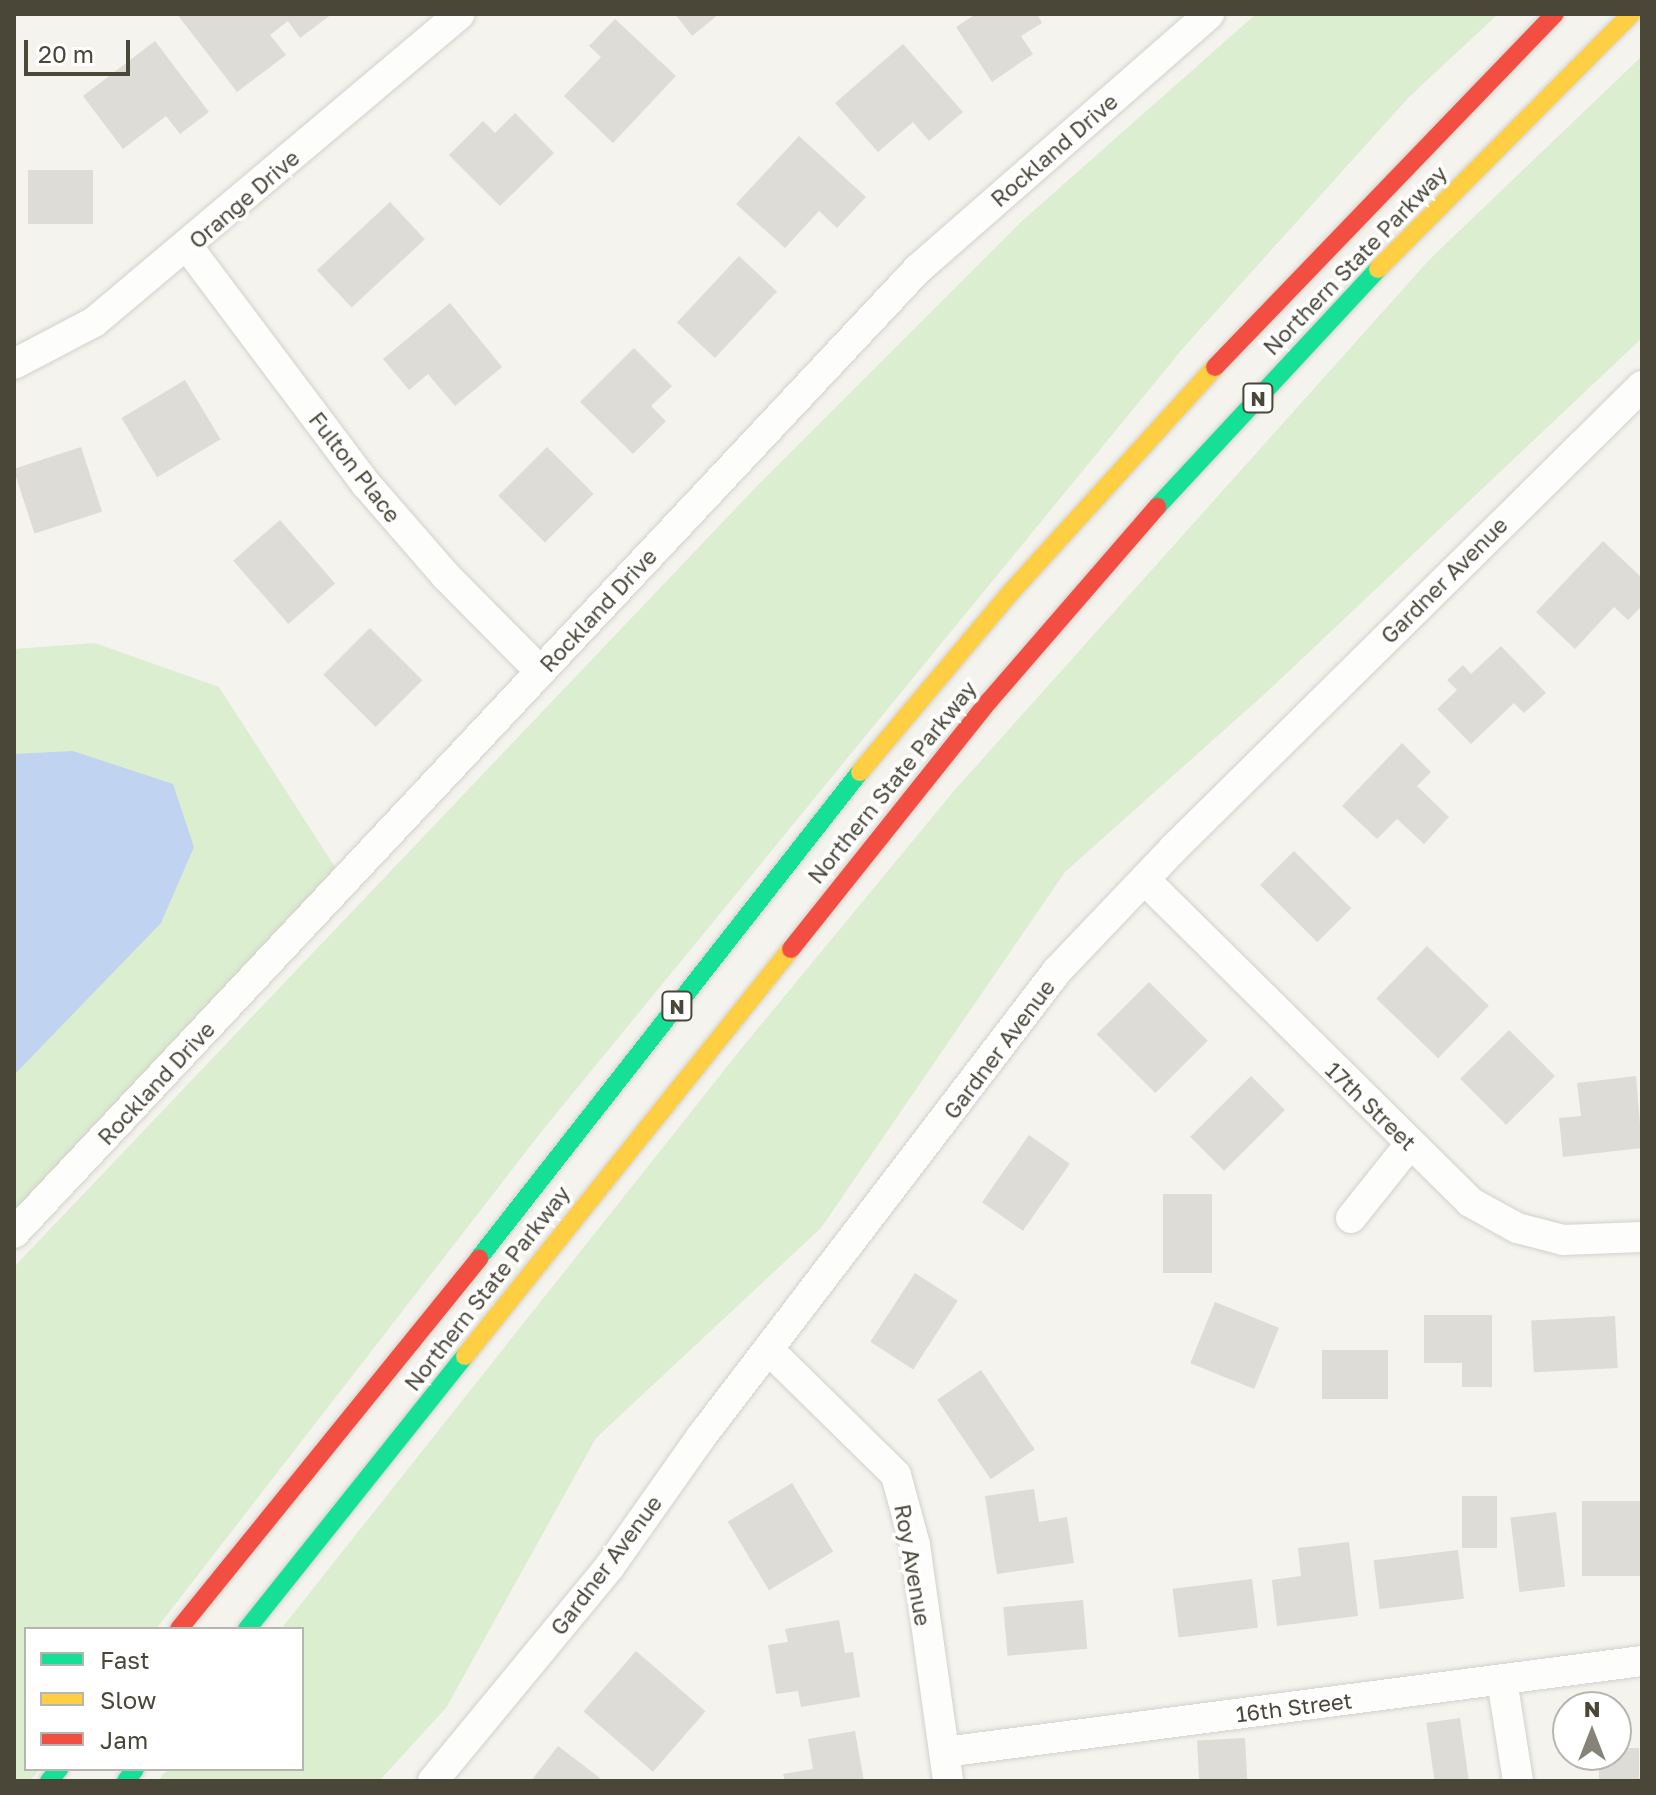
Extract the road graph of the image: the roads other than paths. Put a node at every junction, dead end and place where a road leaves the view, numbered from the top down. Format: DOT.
graph roads {
  1 [pos="460,14"];
  2 [pos="1209,14"];
  3 [pos="1555,14"];
  4 [pos="1631,14"];
  5 [pos="188,247"];
  6 [pos="14,364"];
  7 [pos="1642,386"];
  8 [pos="540,671"];
  9 [pos="1146,881"];
  10 [pos="1410,1144"];
  11 [pos="1351,1218"];
  12 [pos="14,1233"];
  13 [pos="1642,1237"];
  14 [pos="771,1352"];
  15 [pos="181,1627"];
  16 [pos="249,1627"];
  17 [pos="1642,1661"];
  18 [pos="1502,1680"];
  19 [pos="946,1766"];
  20 [pos="433,1781"];
  21 [pos="1518,1781"];
  1 -- 5 [label="street, Orange Drive"];
  2 -- 8 [label="street, Rockland Drive"];
  3 -- 15 [label="highway, Northern State Parkway / N"];
  4 -- 16 [label="highway, Northern State Parkway / N"];
  5 -- 6 [label="street, Orange Drive"];
  5 -- 8 [label="street, Fulton Place"];
  7 -- 9 [label="street, Gardner Avenue"];
  8 -- 12 [label="street, Rockland Drive"];
  9 -- 10 [label="street, 17th Street"];
  9 -- 14 [label="street, Gardner Avenue"];
  10 -- 11 [label="street"];
  10 -- 13 [label="street, 17th Street"];
  14 -- 19 [label="street, Roy Avenue"];
  14 -- 20 [label="street, Gardner Avenue"];
  17 -- 18 [label="street, 16th Street"];
  18 -- 19 [label="street, 16th Street"];
  18 -- 21 [label="street"];
}
